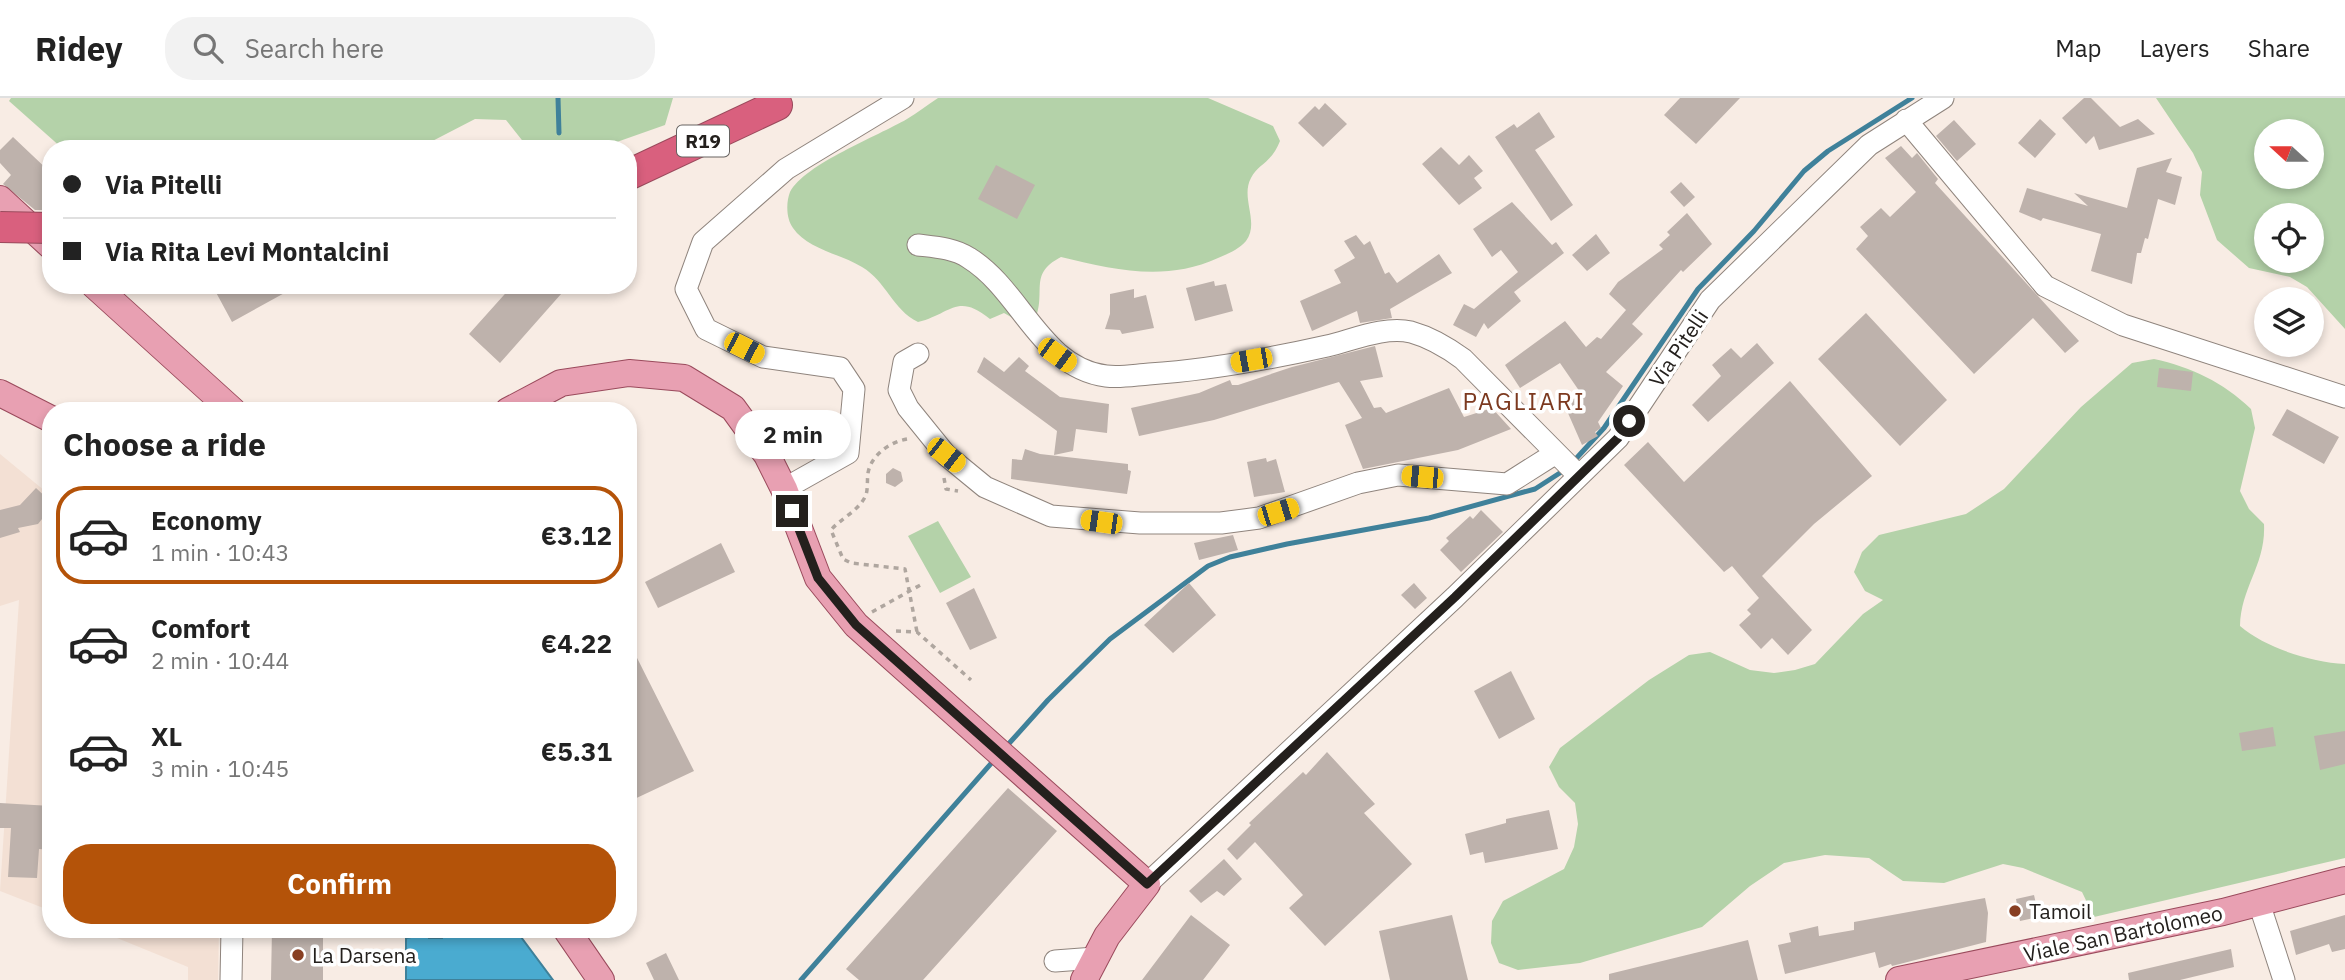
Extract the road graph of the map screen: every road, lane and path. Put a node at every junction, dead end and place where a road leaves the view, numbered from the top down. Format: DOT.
graph roads {
  1 [pos="903,98"];
  2 [pos="1943,98"];
  3 [pos="777,105"];
  4 [pos="1906,120"];
  5 [pos="637,171"];
  6 [pos="0,200"];
  7 [pos="0,227"];
  8 [pos="42,228"];
  9 [pos="42,238"];
  10 [pos="918,245"];
  11 [pos="104,294"];
  12 [pos="918,354"];
  13 [pos="0,393"];
  14 [pos="2345,397"];
  15 [pos="223,402"];
  16 [pos="525,402"];
  17 [pos="42,414"];
  18 [pos="915,439"];
  19 [pos="1558,455"];
  20 [pos="942,467"];
  21 [pos="1578,475"];
  22 [pos="784,489"];
  23 [pos="958,491"];
  24 [pos="924,583"];
  25 [pos="911,591"];
  26 [pos="864,616"];
  27 [pos="917,632"];
  28 [pos="876,643"];
  29 [pos="971,680"];
  30 [pos="2345,880"];
  31 [pos="1147,884"];
  32 [pos="2259,903"];
  33 [pos="232,938"];
  34 [pos="572,938"];
  35 [pos="1055,961"];
  36 [pos="1090,969"];
  37 [pos="231,980"];
  38 [pos="601,980"];
  39 [pos="1899,980"];
  40 [pos="2284,980"];
  1 -- 22 [label="street"];
  2 -- 4 [label="street, Via Pitelli"];
  3 -- 5 [label="highway, R19"];
  4 -- 14 [label="street"];
  4 -- 21 [label="street, Via Pitelli"];
  6 -- 9 [label="main road"];
  7 -- 8 [label="highway, bridge"];
  10 -- 19 [label="street"];
  11 -- 15 [label="main road"];
  12 -- 19 [label="street"];
  13 -- 17 [label="main road"];
  16 -- 22 [label="main road"];
  18 -- 25 [label="path"];
  19 -- 21 [label="street"];
  20 -- 23 [label="path"];
  21 -- 31 [label="street, Via Pitelli"];
  22 -- 28 [label="main road"];
  24 -- 25 [label="path"];
  25 -- 26 [label="path"];
  25 -- 27 [label="path"];
  27 -- 28 [label="path"];
  27 -- 29 [label="path"];
  28 -- 31 [label="main road"];
  30 -- 32 [label="main road, Viale San Bartolomeo"];
  31 -- 36 [label="main road, Via Pitelli"];
  32 -- 39 [label="main road, Viale San Bartolomeo"];
  32 -- 40 [label="street"];
  33 -- 37 [label="street"];
  34 -- 38 [label="main road"];
  35 -- 36 [label="street"];
}
